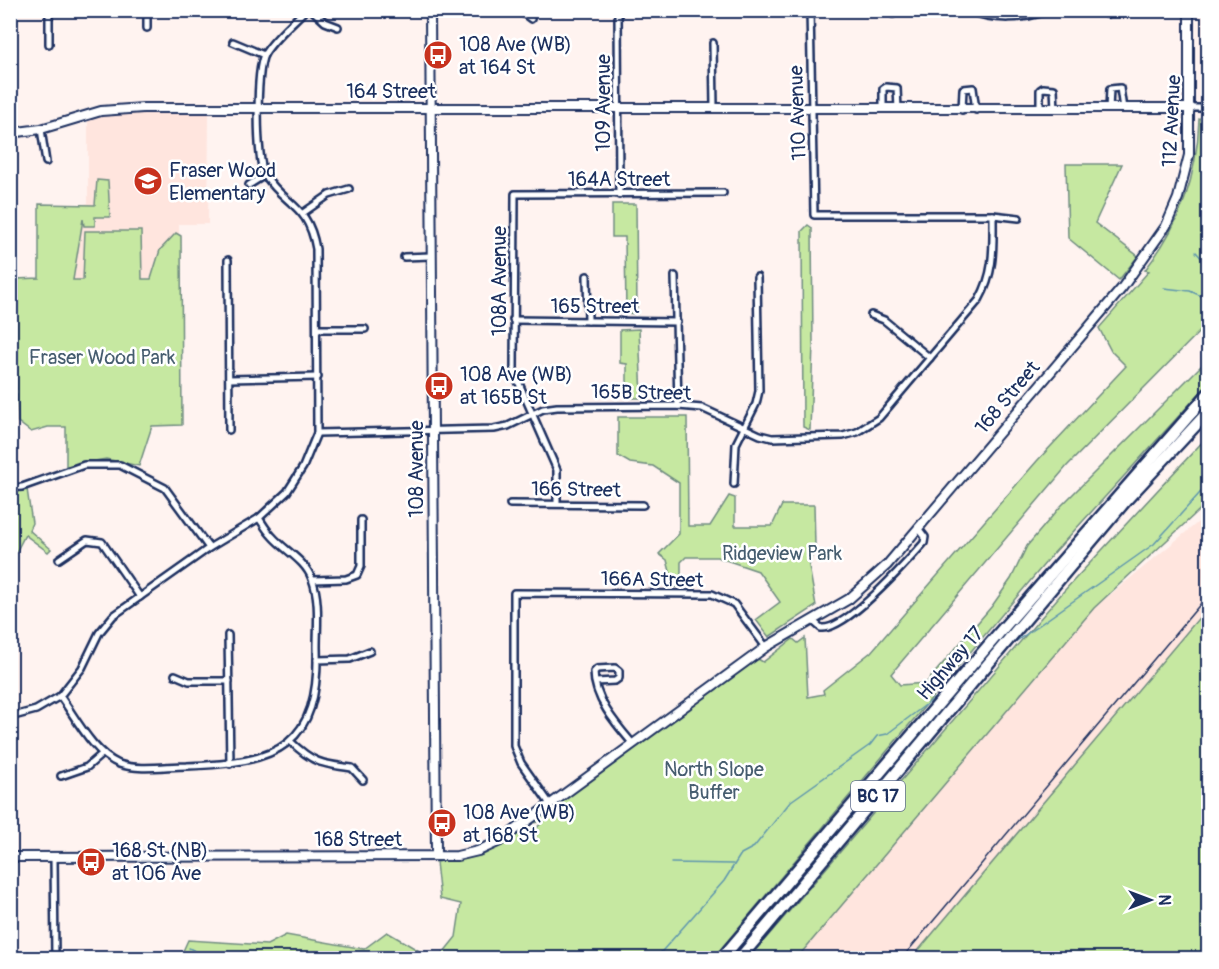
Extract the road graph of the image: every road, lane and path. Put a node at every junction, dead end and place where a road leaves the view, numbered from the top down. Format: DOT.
graph roads {
  1 [pos="49,10"];
  2 [pos="147,10"];
  3 [pos="305,10"];
  4 [pos="312,10"];
  5 [pos="430,10"];
  6 [pos="519,10"];
  7 [pos="618,10"];
  8 [pos="810,10"];
  9 [pos="967,10"];
  10 [pos="1049,10"];
  11 [pos="1189,10"];
  12 [pos="531,19"];
  13 [pos="338,27"];
  14 [pos="147,28"];
  15 [pos="233,42"];
  16 [pos="713,43"];
  17 [pos="49,44"];
  18 [pos="264,55"];
  19 [pos="431,107"];
  20 [pos="260,108"];
  21 [pos="618,108"];
  22 [pos="714,108"];
  23 [pos="812,108"];
  24 [pos="1191,108"];
  25 [pos="1209,108"];
  26 [pos="883,109"];
  27 [pos="898,109"];
  28 [pos="1055,109"];
  29 [pos="1109,109"];
  30 [pos="1123,109"];
  31 [pos="962,110"];
  32 [pos="976,110"];
  33 [pos="1040,110"];
  34 [pos="41,129"];
  35 [pos="10,133"];
  36 [pos="46,162"];
  37 [pos="265,175"];
  38 [pos="249,185"];
  39 [pos="349,189"];
  40 [pos="723,192"];
  41 [pos="515,194"];
  42 [pos="619,195"];
  43 [pos="303,213"];
  44 [pos="993,215"];
  45 [pos="1019,218"];
  46 [pos="404,256"];
  47 [pos="431,256"];
  48 [pos="228,260"];
  49 [pos="587,276"];
  50 [pos="675,276"];
  51 [pos="757,277"];
  52 [pos="1122,288"];
  53 [pos="870,315"];
  54 [pos="513,320"];
  55 [pos="588,321"];
  56 [pos="677,322"];
  57 [pos="317,329"];
  58 [pos="365,329"];
  59 [pos="930,358"];
  60 [pos="318,377"];
  61 [pos="229,379"];
  62 [pos="1209,394"];
  63 [pos="678,406"];
  64 [pos="1209,412"];
  65 [pos="531,414"];
  66 [pos="742,427"];
  67 [pos="229,430"];
  68 [pos="432,431"];
  69 [pos="317,434"];
  70 [pos="734,484"];
  71 [pos="10,488"];
  72 [pos="557,503"];
  73 [pos="510,504"];
  74 [pos="643,505"];
  75 [pos="259,518"];
  76 [pos="361,520"];
  77 [pos="918,528"];
  78 [pos="209,548"];
  79 [pos="59,559"];
  80 [pos="313,580"];
  81 [pos="140,597"];
  82 [pos="813,621"];
  83 [pos="228,635"];
  84 [pos="766,647"];
  85 [pos="370,651"];
  86 [pos="317,660"];
  87 [pos="175,675"];
  88 [pos="229,681"];
  89 [pos="596,682"];
  90 [pos="60,696"];
  91 [pos="10,717"];
  92 [pos="290,741"];
  93 [pos="633,744"];
  94 [pos="102,754"];
  95 [pos="230,764"];
  96 [pos="61,776"];
  97 [pos="363,780"];
  98 [pos="550,804"];
  99 [pos="436,855"];
  100 [pos="10,857"];
  101 [pos="54,857"];
  102 [pos="742,956"];
  103 [pos="55,958"];
  104 [pos="722,958"];
  1 -- 17 [label="street"];
  2 -- 14 [label="street"];
  3 -- 18 [label="street"];
  4 -- 13 [label="street"];
  5 -- 19 [label="street, 108 Avenue"];
  6 -- 12 [label="street"];
  7 -- 21 [label="street, 109 Avenue"];
  8 -- 23 [label="street, 110 Avenue"];
  9 -- 10 [label="street"];
  11 -- 24 [label="street, 112 Avenue"];
  15 -- 18 [label="street"];
  16 -- 22 [label="street"];
  18 -- 20 [label="street"];
  19 -- 20 [label="street, 164 Street"];
  19 -- 21 [label="street, 164 Street"];
  19 -- 47 [label="street, 108 Avenue"];
  20 -- 34 [label="street, 164 Street"];
  20 -- 37 [label="street"];
  21 -- 22 [label="street, 164 Street"];
  21 -- 42 [label="street, 109 Avenue"];
  22 -- 23 [label="street, 164 Street"];
  23 -- 26 [label="street, 164 Street"];
  23 -- 44 [label="street, 110 Avenue"];
  24 -- 25 [label="street, 164 Street"];
  24 -- 30 [label="street, 164 Street"];
  24 -- 52 [label="street, 112 Avenue"];
  26 -- 27 [label="street, 164 Street"];
  26 -- 27 [label="street"];
  27 -- 31 [label="street, 164 Street"];
  28 -- 29 [label="street, 164 Street"];
  28 -- 33 [label="street, 164 Street"];
  28 -- 33 [label="street"];
  29 -- 30 [label="street, 164 Street"];
  29 -- 30 [label="street"];
  31 -- 32 [label="street, 164 Street"];
  31 -- 32 [label="street"];
  32 -- 33 [label="street, 164 Street"];
  34 -- 35 [label="street, 164 Street"];
  34 -- 36 [label="street"];
  37 -- 38 [label="street"];
  37 -- 43 [label="street"];
  39 -- 43 [label="street"];
  40 -- 42 [label="street, 164A Street"];
  41 -- 42 [label="street, 164A Street"];
  41 -- 54 [label="street, 108A Avenue"];
  43 -- 57 [label="street"];
  44 -- 45 [label="street"];
  44 -- 59 [label="street, 165B Street"];
  46 -- 47 [label="street"];
  47 -- 68 [label="street, 108 Avenue"];
  48 -- 61 [label="street"];
  49 -- 55 [label="street"];
  50 -- 56 [label="street"];
  51 -- 66 [label="street"];
  52 -- 77 [label="street, 168 Street"];
  53 -- 59 [label="street"];
  54 -- 55 [label="street, 165 Street"];
  54 -- 65 [label="street, 108A Avenue"];
  55 -- 56 [label="street, 165 Street"];
  56 -- 63 [label="street"];
  57 -- 58 [label="street"];
  57 -- 60 [label="street"];
  59 -- 66 [label="street, 165B Street"];
  60 -- 61 [label="street"];
  60 -- 69 [label="street"];
  61 -- 67 [label="street"];
  62 -- 104 [label="highway, Highway 17 / BC 17"];
  63 -- 65 [label="street, 165B Street"];
  63 -- 66 [label="street, 165B Street"];
  64 -- 102 [label="highway, Highway 17 / BC 17"];
  65 -- 68 [label="street, 165B Street"];
  65 -- 72 [label="street, 108A Avenue"];
  66 -- 70 [label="street"];
  68 -- 69 [label="street, 165B Street"];
  68 -- 99 [label="street, 108 Avenue"];
  69 -- 75 [label="street"];
  71 -- 78 [label="street"];
  72 -- 73 [label="street, 166 Street"];
  72 -- 74 [label="street, 166 Street"];
  75 -- 78 [label="street"];
  75 -- 80 [label="street"];
  76 -- 80 [label="street"];
  77 -- 82 [label="street, 168 Street"];
  77 -- 82 [label="street"];
  78 -- 81 [label="street"];
  79 -- 81 [label="street"];
  80 -- 86 [label="street"];
  81 -- 90 [label="street"];
  82 -- 84 [label="street, 168 Street"];
  83 -- 88 [label="street"];
  84 -- 93 [label="street, 168 Street"];
  84 -- 98 [label="street, 166A Street"];
  85 -- 86 [label="street"];
  86 -- 92 [label="street"];
  87 -- 88 [label="street"];
  88 -- 95 [label="street"];
  89 -- 89 [label="street"];
  89 -- 93 [label="street"];
  90 -- 91 [label="street"];
  90 -- 94 [label="street"];
  92 -- 95 [label="street"];
  92 -- 97 [label="street"];
  93 -- 98 [label="street, 168 Street"];
  94 -- 95 [label="street"];
  94 -- 96 [label="street"];
  98 -- 99 [label="street, 168 Street"];
  99 -- 101 [label="street, 168 Street"];
  100 -- 101 [label="street, 168 Street"];
  101 -- 103 [label="street"];
}
